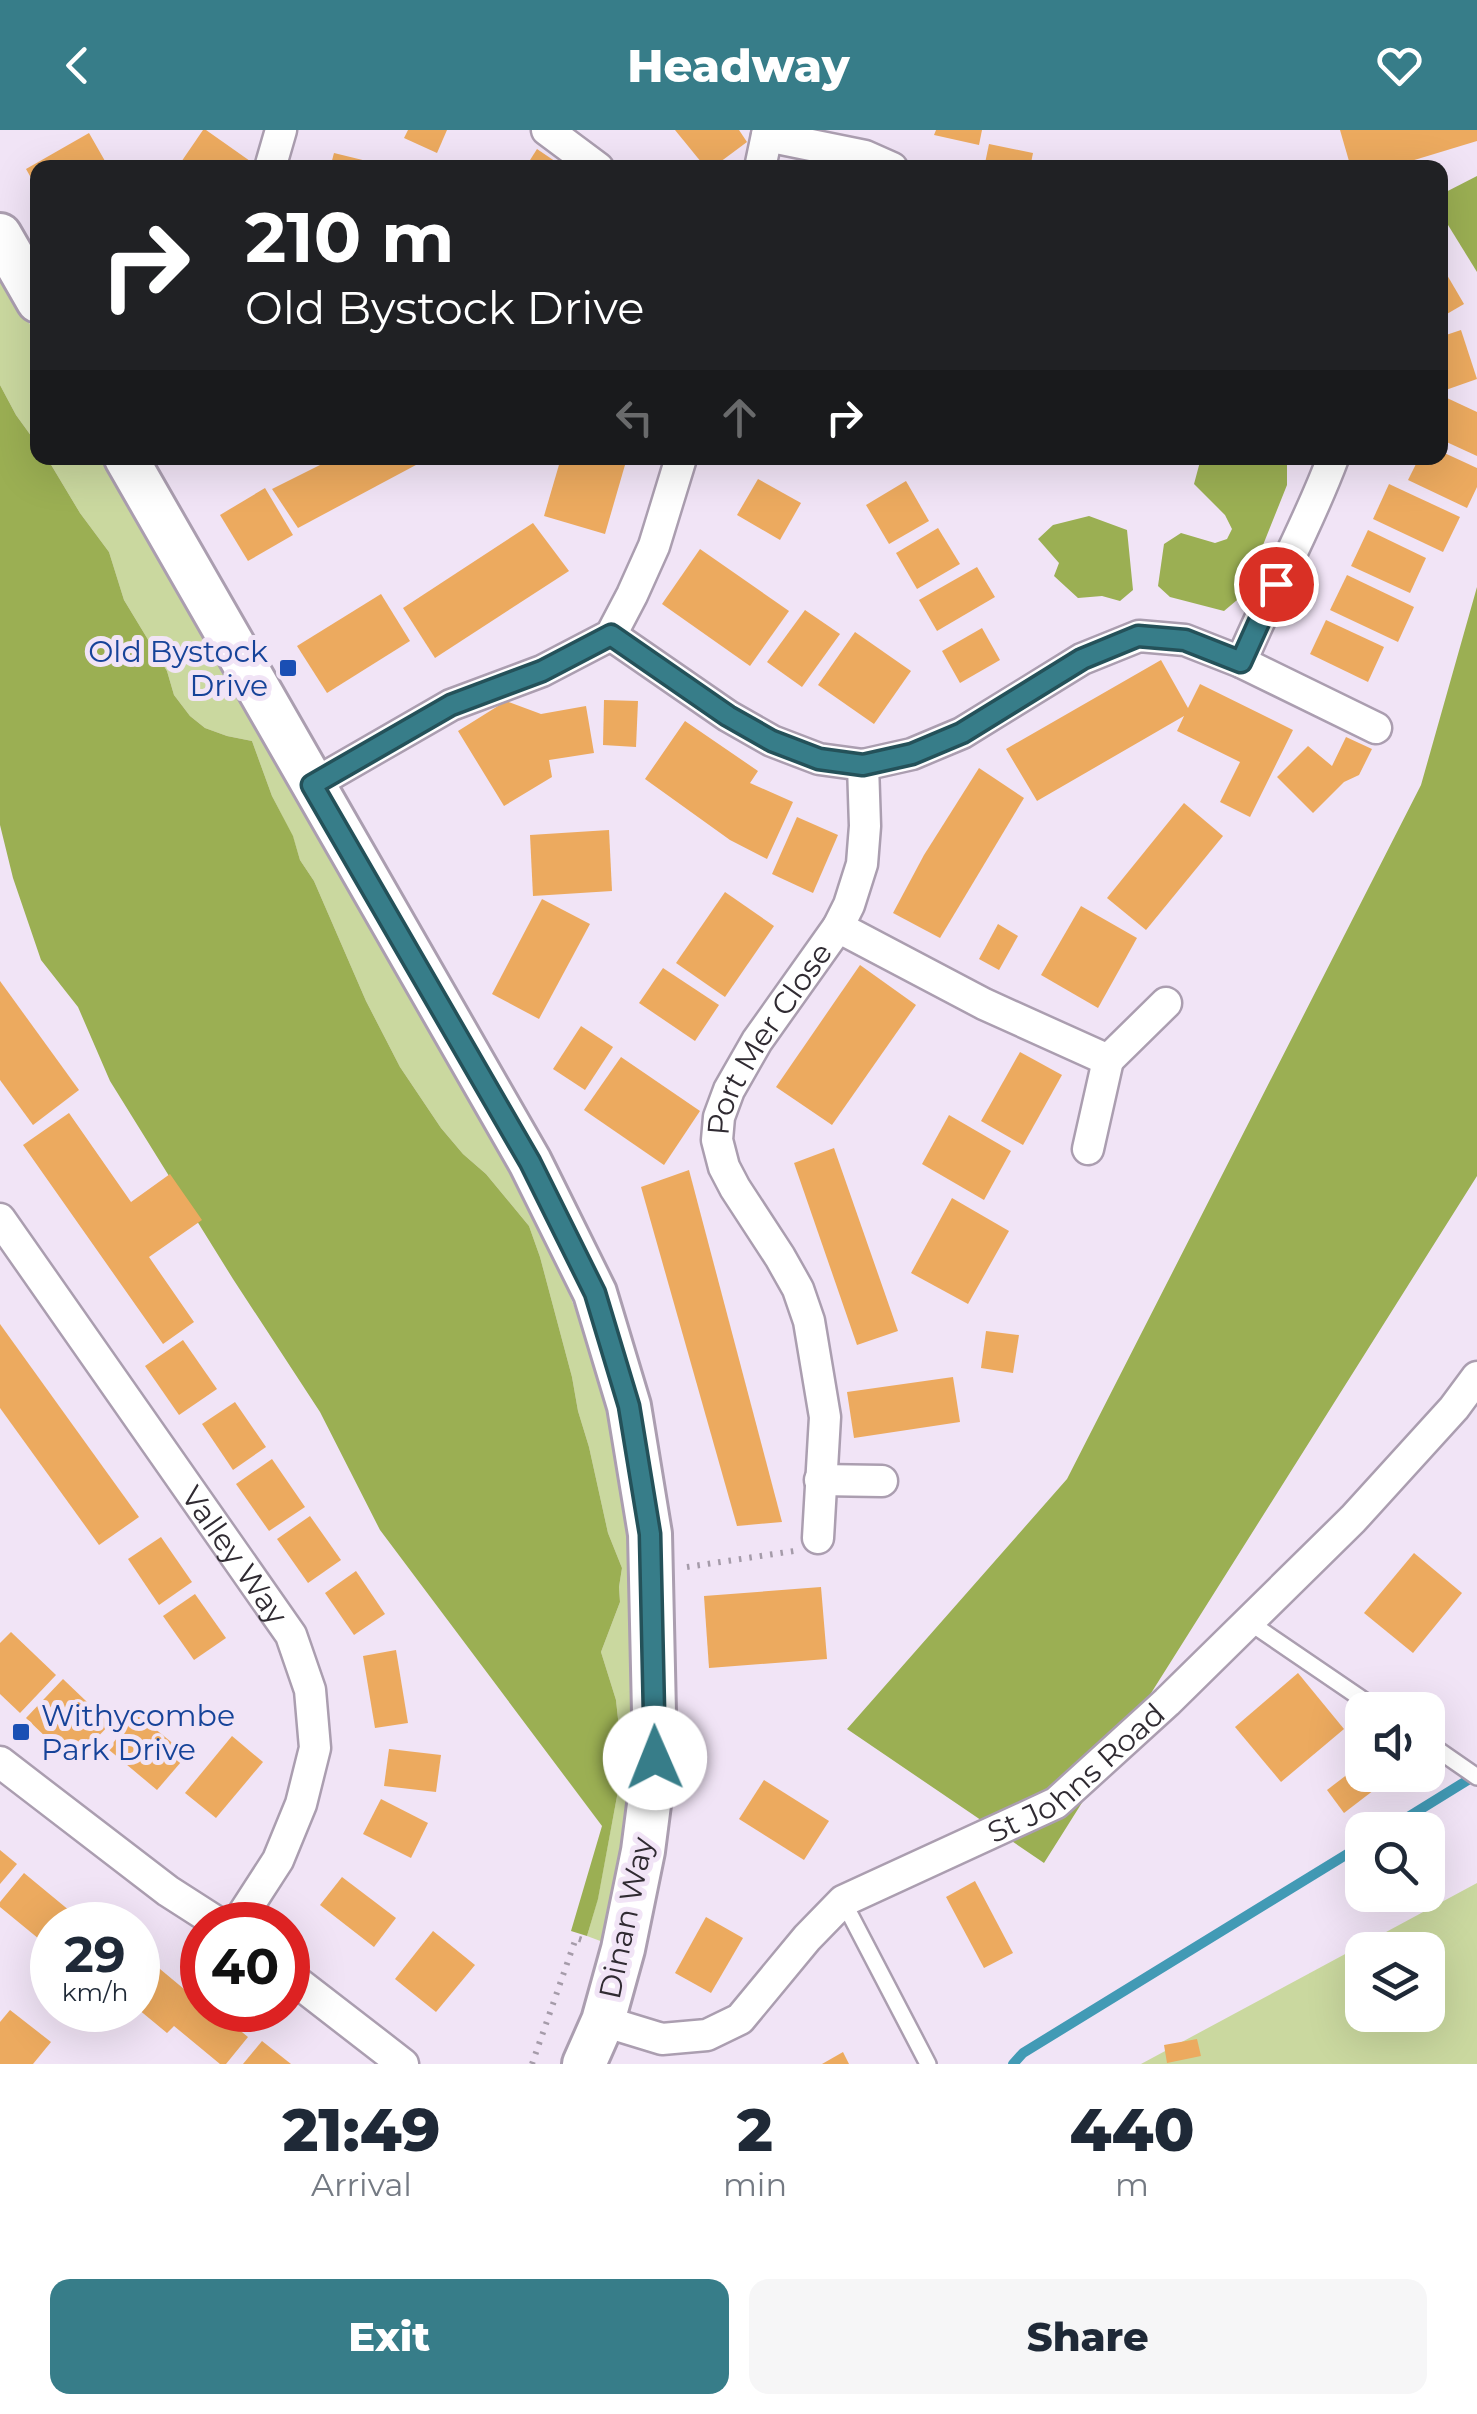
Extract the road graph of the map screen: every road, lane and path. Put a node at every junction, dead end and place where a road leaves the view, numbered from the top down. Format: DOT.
graph roads {
  1 [pos="281,130"];
  2 [pos="547,130"];
  3 [pos="768,133"];
  4 [pos="272,160"];
  5 [pos="587,160"];
  6 [pos="762,160"];
  7 [pos="874,160"];
  8 [pos="0,235"];
  9 [pos="30,287"];
  10 [pos="130,465"];
  11 [pos="679,465"];
  12 [pos="1330,465"];
  13 [pos="611,635"];
  14 [pos="1241,662"];
  15 [pos="1376,728"];
  16 [pos="863,765"];
  17 [pos="312,785"];
  18 [pos="838,926"];
  19 [pos="1166,1003"];
  20 [pos="1108,1060"];
  21 [pos="1088,1150"];
  22 [pos="0,1219"];
  23 [pos="1477,1376"];
  24 [pos="820,1480"];
  25 [pos="882,1481"];
  26 [pos="818,1532"];
  27 [pos="681,1568"];
  28 [pos="1248,1622"];
  29 [pos="1351,1692"];
  30 [pos="1445,1754"];
  31 [pos="0,1762"];
  32 [pos="1477,1776"];
  33 [pos="843,1900"];
  34 [pos="185,1902"];
  35 [pos="251,1902"];
  36 [pos="310,1991"];
  37 [pos="603,2022"];
  38 [pos="403,2064"];
  39 [pos="584,2064"];
  40 [pos="928,2064"];
  1 -- 4 [label="street"];
  2 -- 5 [label="street"];
  3 -- 6 [label="street"];
  3 -- 7 [label="street"];
  8 -- 9 [label="street"];
  10 -- 17 [label="street, Dinan Way"];
  11 -- 13 [label="street"];
  12 -- 14 [label="street"];
  13 -- 16 [label="street"];
  13 -- 17 [label="street"];
  14 -- 15 [label="street"];
  14 -- 16 [label="street"];
  16 -- 18 [label="street, Port Mer Close"];
  17 -- 37 [label="street, Dinan Way"];
  18 -- 20 [label="street"];
  18 -- 24 [label="street, Port Mer Close"];
  19 -- 20 [label="street"];
  20 -- 21 [label="street"];
  22 -- 35 [label="street, Valley Way"];
  23 -- 28 [label="street, St Johns Road"];
  24 -- 25 [label="street"];
  24 -- 26 [label="street, Port Mer Close"];
  26 -- 27 [label="path"];
  28 -- 29 [label="lane"];
  28 -- 33 [label="street, St Johns Road"];
  30 -- 32 [label="lane"];
  31 -- 34 [label="street"];
  33 -- 37 [label="street, St Johns Road"];
  33 -- 40 [label="lane"];
  36 -- 38 [label="street"];
  37 -- 39 [label="street, Dinan Way"];
}
